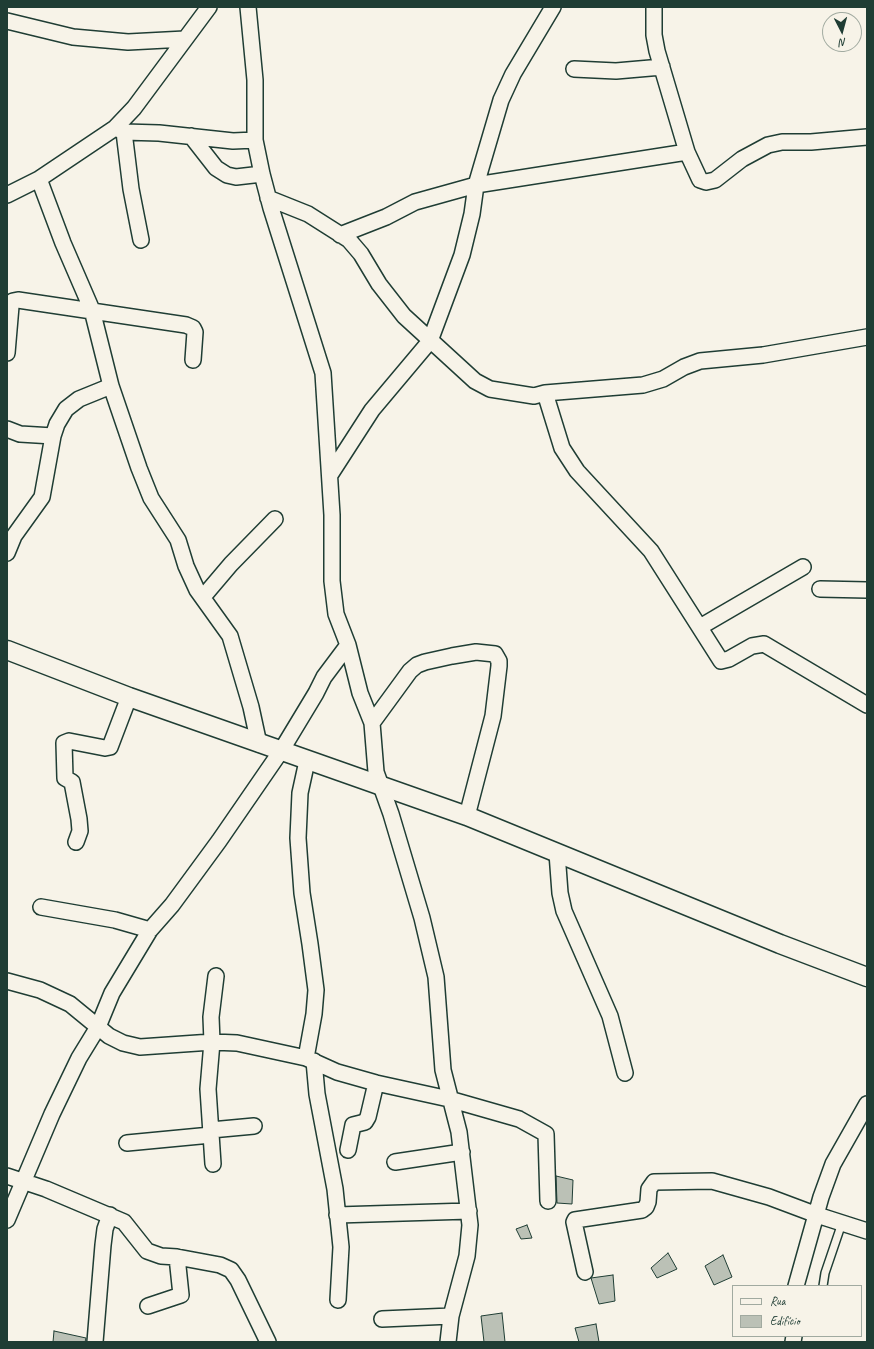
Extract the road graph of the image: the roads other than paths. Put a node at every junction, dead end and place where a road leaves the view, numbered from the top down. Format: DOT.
graph roads {
  1 [pos="210,7"];
  2 [pos="248,7"];
  3 [pos="553,7"];
  4 [pos="654,7"];
  5 [pos="7,21"];
  6 [pos="185,39"];
  7 [pos="662,67"];
  8 [pos="574,69"];
  9 [pos="120,130"];
  10 [pos="191,136"];
  11 [pos="867,137"];
  12 [pos="255,140"];
  13 [pos="687,152"];
  14 [pos="262,174"];
  15 [pos="39,179"];
  16 [pos="476,186"];
  17 [pos="7,195"];
  18 [pos="268,198"];
  19 [pos="340,235"];
  20 [pos="141,240"];
  21 [pos="92,310"];
  22 [pos="867,337"];
  23 [pos="430,341"];
  24 [pos="7,353"];
  25 [pos="193,360"];
  26 [pos="111,386"];
  27 [pos="545,393"];
  28 [pos="7,429"];
  29 [pos="53,436"];
  30 [pos="330,475"];
  31 [pos="275,519"];
  32 [pos="7,554"];
  33 [pos="803,567"];
  34 [pos="820,589"];
  35 [pos="867,590"];
  36 [pos="203,597"];
  37 [pos="700,627"];
  38 [pos="348,645"];
  39 [pos="7,650"];
  40 [pos="129,697"];
  41 [pos="867,705"];
  42 [pos="372,723"];
  43 [pos="259,744"];
  44 [pos="281,751"];
  45 [pos="307,761"];
  46 [pos="381,785"];
  47 [pos="467,816"];
  48 [pos="76,842"];
  49 [pos="557,853"];
  50 [pos="41,906"];
  51 [pos="150,930"];
  52 [pos="216,976"];
  53 [pos="867,977"];
  54 [pos="7,981"];
  55 [pos="98,1027"];
  56 [pos="212,1042"];
  57 [pos="310,1060"];
  58 [pos="625,1073"];
  59 [pos="376,1083"];
  60 [pos="449,1099"];
  61 [pos="867,1104"];
  62 [pos="254,1126"];
  63 [pos="211,1132"];
  64 [pos="127,1143"];
  65 [pos="348,1150"];
  66 [pos="462,1152"];
  67 [pos="395,1162"];
  68 [pos="213,1164"];
  69 [pos="7,1176"];
  70 [pos="24,1182"];
  71 [pos="548,1201"];
  72 [pos="469,1211"];
  73 [pos="110,1215"];
  74 [pos="337,1215"];
  75 [pos="817,1215"];
  76 [pos="7,1220"];
  77 [pos="842,1223"];
  78 [pos="867,1231"];
  79 [pos="178,1257"];
  80 [pos="585,1272"];
  81 [pos="796,1285"];
  82 [pos="822,1285"];
  83 [pos="338,1300"];
  84 [pos="148,1306"];
  85 [pos="451,1316"];
  86 [pos="382,1319"];
  87 [pos="95,1342"];
  88 [pos="268,1342"];
  89 [pos="448,1342"];
  1 -- 6 [label="street"];
  2 -- 12 [label="street"];
  3 -- 16 [label="street"];
  4 -- 7 [label="street"];
  5 -- 6 [label="street"];
  6 -- 9 [label="street"];
  7 -- 8 [label="street"];
  7 -- 13 [label="street"];
  9 -- 10 [label="street"];
  9 -- 15 [label="street"];
  9 -- 20 [label="street"];
  10 -- 12 [label="street"];
  10 -- 14 [label="street"];
  11 -- 13 [label="street"];
  12 -- 14 [label="street"];
  13 -- 16 [label="street"];
  14 -- 18 [label="street"];
  15 -- 17 [label="street"];
  15 -- 21 [label="street"];
  16 -- 19 [label="street"];
  16 -- 23 [label="street"];
  18 -- 19 [label="street"];
  18 -- 30 [label="street"];
  19 -- 23 [label="street"];
  21 -- 24 [label="street"];
  21 -- 25 [label="street"];
  21 -- 26 [label="street"];
  22 -- 27 [label="street"];
  23 -- 27 [label="street"];
  23 -- 30 [label="street"];
  26 -- 29 [label="street"];
  26 -- 36 [label="street"];
  27 -- 37 [label="street"];
  28 -- 29 [label="street"];
  29 -- 32 [label="street"];
  30 -- 38 [label="street"];
  31 -- 36 [label="street"];
  33 -- 37 [label="street"];
  34 -- 35 [label="street"];
  36 -- 43 [label="street"];
  37 -- 41 [label="street"];
  38 -- 42 [label="street"];
  38 -- 44 [label="street"];
  39 -- 40 [label="street"];
  40 -- 43 [label="street"];
  40 -- 48 [label="street"];
  42 -- 46 [label="street"];
  42 -- 47 [label="street"];
  43 -- 44 [label="street"];
  44 -- 45 [label="street"];
  44 -- 51 [label="street"];
  45 -- 46 [label="street"];
  45 -- 57 [label="street"];
  46 -- 47 [label="street"];
  46 -- 60 [label="street"];
  47 -- 49 [label="street"];
  49 -- 53 [label="street"];
  49 -- 58 [label="street"];
  50 -- 51 [label="street"];
  51 -- 55 [label="street"];
  52 -- 56 [label="street"];
  54 -- 55 [label="street"];
  55 -- 56 [label="street"];
  55 -- 70 [label="street"];
  56 -- 57 [label="street"];
  56 -- 63 [label="street"];
  57 -- 59 [label="street"];
  57 -- 74 [label="street"];
  59 -- 60 [label="street"];
  59 -- 65 [label="street"];
  60 -- 66 [label="street"];
  60 -- 71 [label="street"];
  61 -- 75 [label="street"];
  62 -- 63 [label="street"];
  63 -- 64 [label="street"];
  63 -- 68 [label="street"];
  66 -- 67 [label="street"];
  66 -- 72 [label="street"];
  69 -- 70 [label="street"];
  70 -- 73 [label="street"];
  70 -- 76 [label="street"];
  72 -- 74 [label="street"];
  72 -- 85 [label="street"];
  73 -- 79 [label="street"];
  73 -- 87 [label="street"];
  74 -- 83 [label="street"];
  75 -- 77 [label="street"];
  75 -- 80 [label="street"];
  75 -- 81 [label="street"];
  77 -- 78 [label="street"];
  77 -- 82 [label="lane"];
  79 -- 84 [label="street"];
  79 -- 88 [label="street"];
  85 -- 86 [label="street"];
  85 -- 89 [label="street"];
}
